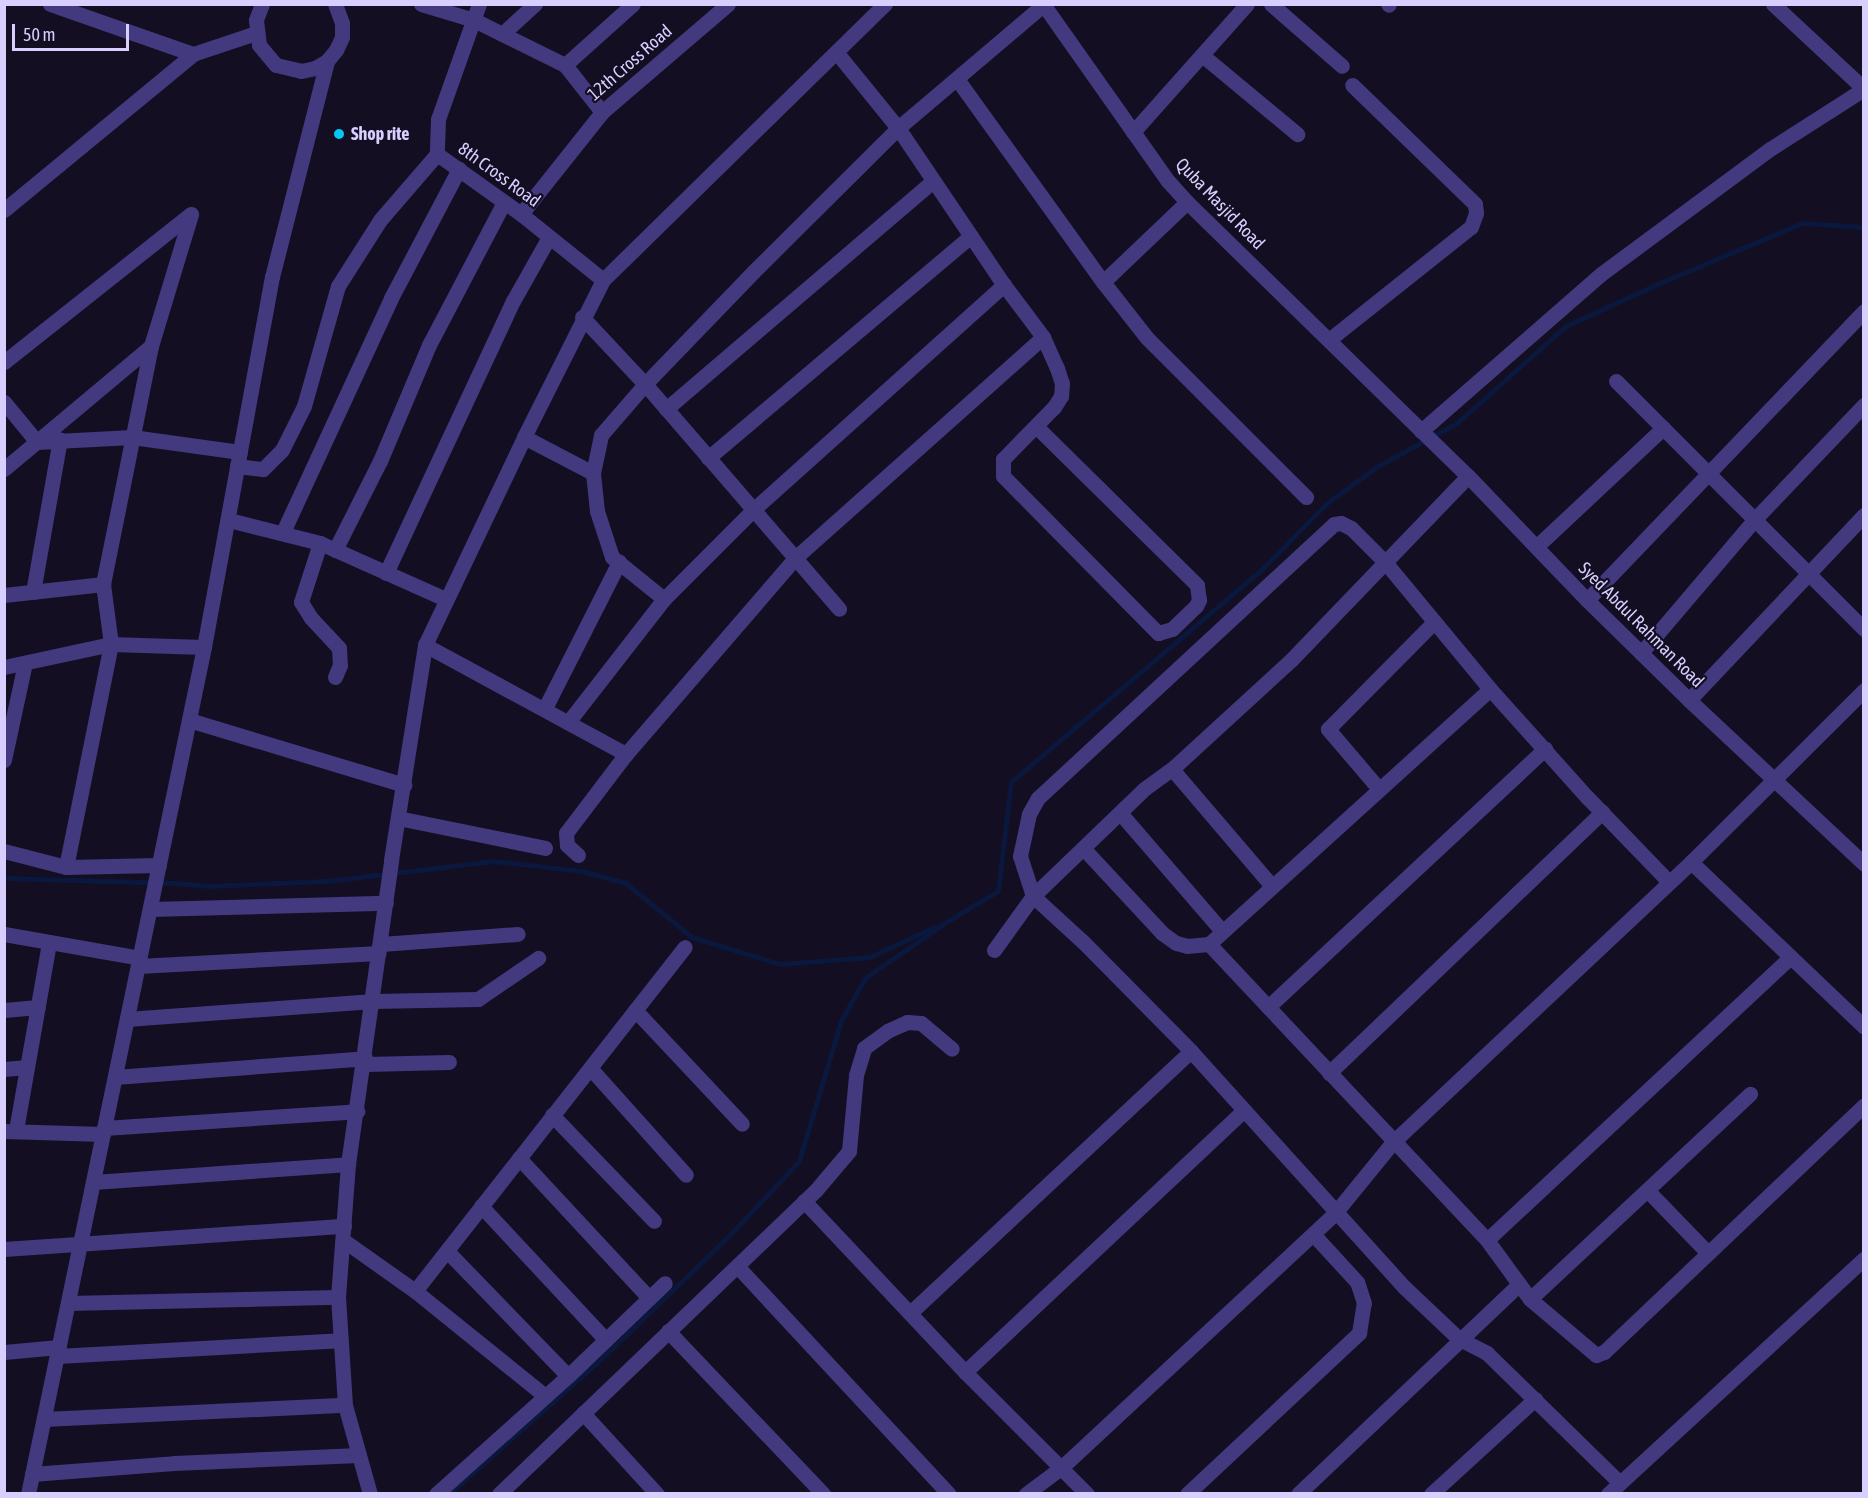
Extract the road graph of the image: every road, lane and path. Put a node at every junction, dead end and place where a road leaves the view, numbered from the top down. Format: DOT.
graph roads {
  1 [pos="50,4"];
  2 [pos="262,4"];
  3 [pos="335,4"];
  4 [pos="348,4"];
  5 [pos="421,4"];
  6 [pos="479,4"];
  7 [pos="535,4"];
  8 [pos="633,4"];
  9 [pos="728,4"];
  10 [pos="885,4"];
  11 [pos="1247,4"];
  12 [pos="1271,4"];
  13 [pos="1773,4"];
  14 [pos="1043,5"];
  15 [pos="474,20"];
  16 [pos="342,23"];
  17 [pos="255,33"];
  18 [pos="502,34"];
  19 [pos="837,53"];
  20 [pos="194,54"];
  21 [pos="1202,55"];
  22 [pos="327,61"];
  23 [pos="565,65"];
  24 [pos="1342,66"];
  25 [pos="957,80"];
  26 [pos="1352,85"];
  27 [pos="1863,89"];
  28 [pos="602,111"];
  29 [pos="898,128"];
  30 [pos="1133,132"];
  31 [pos="1297,134"];
  32 [pos="437,154"];
  33 [pos="459,169"];
  34 [pos="933,181"];
  35 [pos="504,202"];
  36 [pos="1188,202"];
  37 [pos="4,210"];
  38 [pos="520,214"];
  39 [pos="971,236"];
  40 [pos="549,237"];
  41 [pos="603,280"];
  42 [pos="1103,282"];
  43 [pos="1004,285"];
  44 [pos="1863,311"];
  45 [pos="582,317"];
  46 [pos="1043,337"];
  47 [pos="1330,339"];
  48 [pos="151,346"];
  49 [pos="4,362"];
  50 [pos="1616,381"];
  51 [pos="645,384"];
  52 [pos="4,402"];
  53 [pos="1863,405"];
  54 [pos="1397,408"];
  55 [pos="666,409"];
  56 [pos="1036,426"];
  57 [pos="1663,428"];
  58 [pos="1421,431"];
  59 [pos="132,437"];
  60 [pos="524,437"];
  61 [pos="60,439"];
  62 [pos="37,442"];
  63 [pos="708,458"];
  64 [pos="238,459"];
  65 [pos="4,469"];
  66 [pos="1708,473"];
  67 [pos="593,474"];
  68 [pos="1468,476"];
  69 [pos="1306,497"];
  70 [pos="754,509"];
  71 [pos="1863,515"];
  72 [pos="229,520"];
  73 [pos="1754,520"];
  74 [pos="283,532"];
  75 [pos="320,543"];
  76 [pos="1537,546"];
  77 [pos="335,550"];
  78 [pos="795,558"];
  79 [pos="618,562"];
  80 [pos="1385,562"];
  81 [pos="386,573"];
  82 [pos="1807,573"];
  83 [pos="103,584"];
  84 [pos="33,592"];
  85 [pos="4,595"];
  86 [pos="445,599"];
  87 [pos="664,599"];
  88 [pos="1587,600"];
  89 [pos="839,609"];
  90 [pos="1434,622"];
  91 [pos="1863,629"];
  92 [pos="111,644"];
  93 [pos="425,645"];
  94 [pos="204,646"];
  95 [pos="1641,652"];
  96 [pos="25,663"];
  97 [pos="4,667"];
  98 [pos="335,676"];
  99 [pos="1490,689"];
  100 [pos="1863,690"];
  101 [pos="1689,700"];
  102 [pos="544,708"];
  103 [pos="189,720"];
  104 [pos="569,721"];
  105 [pos="1545,749"];
  106 [pos="5,750"];
  107 [pos="626,754"];
  108 [pos="1172,769"];
  109 [pos="1774,780"];
  110 [pos="404,785"];
  111 [pos="1379,789"];
  112 [pos="1602,812"];
  113 [pos="1121,814"];
  114 [pos="398,818"];
  115 [pos="545,848"];
  116 [pos="1083,848"];
  117 [pos="4,851"];
  118 [pos="578,855"];
  119 [pos="1691,862"];
  120 [pos="1863,864"];
  121 [pos="66,867"];
  122 [pos="158,868"];
  123 [pos="1669,882"];
  124 [pos="1271,885"];
  125 [pos="1033,897"];
  126 [pos="386,898"];
  127 [pos="151,904"];
  128 [pos="1222,931"];
  129 [pos="4,934"];
  130 [pos="518,934"];
  131 [pos="49,942"];
  132 [pos="1209,944"];
  133 [pos="685,947"];
  134 [pos="380,948"];
  135 [pos="994,950"];
  136 [pos="1791,957"];
  137 [pos="538,958"];
  138 [pos="139,962"];
  139 [pos="373,1001"];
  140 [pos="38,1007"];
  141 [pos="1268,1007"];
  142 [pos="4,1010"];
  143 [pos="635,1010"];
  144 [pos="127,1019"];
  145 [pos="1863,1027"];
  146 [pos="952,1049"];
  147 [pos="1191,1051"];
  148 [pos="365,1061"];
  149 [pos="449,1062"];
  150 [pos="27,1067"];
  151 [pos="4,1069"];
  152 [pos="591,1069"];
  153 [pos="1329,1073"];
  154 [pos="115,1077"];
  155 [pos="1750,1094"];
  156 [pos="1863,1105"];
  157 [pos="357,1111"];
  158 [pos="1243,1111"];
  159 [pos="552,1115"];
  160 [pos="742,1124"];
  161 [pos="10,1131"];
  162 [pos="104,1131"];
  163 [pos="1394,1142"];
  164 [pos="519,1158"];
  165 [pos="348,1164"];
  166 [pos="686,1175"];
  167 [pos="93,1182"];
  168 [pos="1647,1190"];
  169 [pos="804,1201"];
  170 [pos="481,1206"];
  171 [pos="1335,1213"];
  172 [pos="654,1221"];
  173 [pos="343,1233"];
  174 [pos="1313,1234"];
  175 [pos="1486,1240"];
  176 [pos="80,1244"];
  177 [pos="4,1249"];
  178 [pos="447,1251"];
  179 [pos="1708,1253"];
  180 [pos="1863,1259"];
  181 [pos="737,1266"];
  182 [pos="665,1283"];
  183 [pos="1518,1284"];
  184 [pos="414,1291"];
  185 [pos="338,1297"];
  186 [pos="649,1298"];
  187 [pos="1530,1299"];
  188 [pos="68,1303"];
  189 [pos="910,1313"];
  190 [pos="668,1331"];
  191 [pos="1459,1339"];
  192 [pos="340,1340"];
  193 [pos="606,1340"];
  194 [pos="4,1352"];
  195 [pos="58,1352"];
  196 [pos="965,1372"];
  197 [pos="568,1376"];
  198 [pos="545,1396"];
  199 [pos="1535,1399"];
  200 [pos="345,1405"];
  201 [pos="583,1413"];
  202 [pos="44,1419"];
  203 [pos="359,1455"];
  204 [pos="1062,1467"];
  205 [pos="32,1474"];
  206 [pos="1620,1483"];
  207 [pos="28,1494"];
  208 [pos="370,1494"];
  209 [pos="436,1494"];
  210 [pos="499,1494"];
  211 [pos="657,1494"];
  212 [pos="823,1494"];
  213 [pos="949,1494"];
  214 [pos="1026,1494"];
  215 [pos="1087,1494"];
  216 [pos="1187,1494"];
  217 [pos="1298,1494"];
  218 [pos="1431,1494"];
  219 [pos="1608,1494"];
  1 -- 20 [label="street"];
  2 -- 17 [label="street"];
  3 -- 16 [label="street"];
  4 -- 16 [label="street"];
  5 -- 15 [label="street"];
  6 -- 15 [label="street, 8th Cross Road"];
  7 -- 18 [label="street"];
  8 -- 23 [label="street"];
  9 -- 28 [label="street, 12th Cross Road"];
  10 -- 19 [label="street"];
  11 -- 21 [label="street"];
  12 -- 24 [label="street"];
  13 -- 27 [label="street"];
  14 -- 25 [label="street"];
  14 -- 30 [label="street, Quba Masjid Road"];
  15 -- 18 [label="street"];
  15 -- 32 [label="street, 8th Cross Road"];
  16 -- 22 [label="street"];
  17 -- 20 [label="street"];
  17 -- 22 [label="street"];
  18 -- 23 [label="street"];
  19 -- 29 [label="street"];
  19 -- 41 [label="street"];
  20 -- 37 [label="street"];
  21 -- 30 [label="street"];
  21 -- 31 [label="street"];
  22 -- 64 [label="street"];
  23 -- 28 [label="street"];
  25 -- 29 [label="street"];
  25 -- 42 [label="street"];
  26 -- 47 [label="street"];
  27 -- 58 [label="street"];
  28 -- 38 [label="street, 12th Cross Road"];
  29 -- 34 [label="street"];
  29 -- 51 [label="street"];
  30 -- 36 [label="street, Quba Masjid Road"];
  32 -- 33 [label="street, 8th Cross Road"];
  32 -- 64 [label="street"];
  33 -- 35 [label="street, 8th Cross Road"];
  33 -- 74 [label="street"];
  34 -- 39 [label="street"];
  34 -- 55 [label="street"];
  35 -- 38 [label="street, 8th Cross Road"];
  35 -- 77 [label="street"];
  36 -- 42 [label="street"];
  36 -- 47 [label="street, Quba Masjid Road"];
  38 -- 40 [label="street, 8th Cross Road"];
  39 -- 43 [label="street"];
  39 -- 63 [label="street"];
  40 -- 41 [label="street, 8th Cross Road"];
  40 -- 81 [label="street"];
  41 -- 45 [label="street"];
  42 -- 69 [label="street"];
  43 -- 46 [label="street"];
  43 -- 70 [label="street"];
  44 -- 66 [label="street"];
  45 -- 51 [label="street"];
  45 -- 60 [label="street"];
  46 -- 56 [label="street"];
  46 -- 78 [label="street"];
  47 -- 54 [label="street, Quba Masjid Road"];
  48 -- 49 [label="street"];
  48 -- 59 [label="street"];
  48 -- 62 [label="street"];
  50 -- 57 [label="street"];
  51 -- 55 [label="street"];
  51 -- 67 [label="street"];
  52 -- 62 [label="street"];
  53 -- 73 [label="street"];
  54 -- 58 [label="street, Syed Abdul Rahman Road"];
  55 -- 63 [label="street"];
  56 -- 56 [label="street"];
  57 -- 66 [label="street"];
  57 -- 76 [label="street"];
  58 -- 68 [label="street, Syed Abdul Rahman Road"];
  59 -- 61 [label="street"];
  59 -- 64 [label="street"];
  59 -- 83 [label="street"];
  60 -- 67 [label="street"];
  60 -- 86 [label="street"];
  61 -- 62 [label="street"];
  61 -- 84 [label="street"];
  62 -- 65 [label="street"];
  63 -- 70 [label="street"];
  64 -- 72 [label="street"];
  66 -- 73 [label="street"];
  66 -- 88 [label="street"];
  67 -- 79 [label="street"];
  68 -- 76 [label="street, Syed Abdul Rahman Road"];
  68 -- 80 [label="street"];
  70 -- 78 [label="street"];
  70 -- 87 [label="street"];
  71 -- 82 [label="street"];
  72 -- 74 [label="street"];
  72 -- 94 [label="street"];
  73 -- 82 [label="street"];
  73 -- 95 [label="street"];
  74 -- 75 [label="street"];
  75 -- 77 [label="street"];
  75 -- 98 [label="street"];
  76 -- 88 [label="street, Syed Abdul Rahman Road"];
  77 -- 81 [label="street"];
  78 -- 89 [label="street"];
  78 -- 107 [label="street"];
  79 -- 87 [label="street"];
  79 -- 102 [label="street"];
  80 -- 90 [label="street"];
  80 -- 108 [label="street"];
  80 -- 125 [label="street"];
  81 -- 86 [label="street"];
  82 -- 91 [label="street"];
  82 -- 101 [label="street"];
  83 -- 84 [label="street"];
  83 -- 92 [label="street"];
  84 -- 85 [label="street"];
  86 -- 93 [label="street"];
  87 -- 104 [label="street"];
  88 -- 95 [label="street, Syed Abdul Rahman Road"];
  90 -- 99 [label="street"];
  90 -- 111 [label="street"];
  92 -- 94 [label="street"];
  92 -- 96 [label="street"];
  92 -- 121 [label="street"];
  93 -- 102 [label="street"];
  93 -- 110 [label="street"];
  94 -- 103 [label="street"];
  95 -- 101 [label="street, Syed Abdul Rahman Road"];
  96 -- 97 [label="street"];
  96 -- 106 [label="street"];
  99 -- 105 [label="street"];
  99 -- 111 [label="street"];
  100 -- 109 [label="street"];
  101 -- 109 [label="street, Syed Abdul Rahman Road"];
  102 -- 104 [label="street"];
  103 -- 110 [label="street"];
  103 -- 122 [label="street"];
  104 -- 107 [label="street"];
  105 -- 112 [label="street"];
  105 -- 141 [label="street"];
  107 -- 118 [label="street"];
  108 -- 113 [label="street"];
  108 -- 124 [label="street"];
  109 -- 119 [label="street"];
  109 -- 120 [label="street, Syed Abdul Rahman Road"];
  110 -- 114 [label="street"];
  111 -- 124 [label="street"];
  112 -- 123 [label="street"];
  112 -- 153 [label="street"];
  113 -- 116 [label="street"];
  113 -- 128 [label="street"];
  114 -- 115 [label="street"];
  114 -- 126 [label="street"];
  116 -- 125 [label="street"];
  116 -- 132 [label="street"];
  117 -- 121 [label="street"];
  119 -- 123 [label="street"];
  119 -- 136 [label="street"];
  121 -- 122 [label="street"];
  122 -- 127 [label="street"];
  123 -- 163 [label="street"];
  124 -- 128 [label="street"];
  125 -- 135 [label="street"];
  125 -- 147 [label="street"];
  126 -- 127 [label="street"];
  126 -- 134 [label="street"];
  127 -- 138 [label="street"];
  128 -- 132 [label="street"];
  129 -- 131 [label="street"];
  130 -- 134 [label="street"];
  131 -- 138 [label="street"];
  131 -- 140 [label="street"];
  132 -- 141 [label="street"];
  133 -- 143 [label="street"];
  134 -- 138 [label="street"];
  134 -- 139 [label="street"];
  136 -- 145 [label="street"];
  136 -- 175 [label="street"];
  137 -- 139 [label="street"];
  138 -- 144 [label="street"];
  139 -- 144 [label="street"];
  139 -- 148 [label="street"];
  140 -- 142 [label="street"];
  140 -- 150 [label="street"];
  141 -- 153 [label="street"];
  143 -- 152 [label="street"];
  143 -- 160 [label="street"];
  144 -- 154 [label="street"];
  146 -- 169 [label="street"];
  147 -- 158 [label="street"];
  147 -- 189 [label="street"];
  148 -- 149 [label="street"];
  148 -- 154 [label="street"];
  148 -- 157 [label="street"];
  150 -- 151 [label="street"];
  150 -- 161 [label="street"];
  152 -- 159 [label="street"];
  152 -- 166 [label="street"];
  153 -- 163 [label="street"];
  154 -- 162 [label="street"];
  155 -- 168 [label="street"];
  156 -- 179 [label="street"];
  157 -- 162 [label="street"];
  157 -- 165 [label="street"];
  158 -- 171 [label="street"];
  158 -- 196 [label="street"];
  159 -- 164 [label="street"];
  159 -- 172 [label="street"];
  161 -- 162 [label="street"];
  162 -- 167 [label="street"];
  163 -- 171 [label="street"];
  163 -- 175 [label="street"];
  164 -- 170 [label="street"];
  164 -- 186 [label="street"];
  165 -- 167 [label="street"];
  165 -- 173 [label="street"];
  167 -- 176 [label="street"];
  168 -- 179 [label="street"];
  168 -- 187 [label="street"];
  169 -- 181 [label="street"];
  169 -- 189 [label="street"];
  170 -- 178 [label="street"];
  170 -- 193 [label="street"];
  171 -- 174 [label="street"];
  171 -- 191 [label="street"];
  173 -- 176 [label="street"];
  173 -- 184 [label="street"];
  173 -- 185 [label="street"];
  174 -- 204 [label="street"];
  174 -- 216 [label="street"];
  175 -- 183 [label="street"];
  176 -- 177 [label="street"];
  176 -- 188 [label="street"];
  178 -- 184 [label="street"];
  178 -- 197 [label="street"];
  179 -- 187 [label="street"];
  180 -- 206 [label="street"];
  181 -- 190 [label="street"];
  181 -- 213 [label="street"];
  182 -- 186 [label="street"];
  183 -- 187 [label="street"];
  183 -- 191 [label="street"];
  184 -- 198 [label="street"];
  185 -- 188 [label="street"];
  185 -- 192 [label="street"];
  186 -- 193 [label="street"];
  188 -- 195 [label="street"];
  189 -- 196 [label="street"];
  190 -- 201 [label="street"];
  190 -- 212 [label="street"];
  191 -- 199 [label="street"];
  191 -- 217 [label="street"];
  192 -- 195 [label="street"];
  192 -- 200 [label="street"];
  193 -- 197 [label="street"];
  194 -- 195 [label="street"];
  195 -- 202 [label="street"];
  196 -- 204 [label="street"];
  197 -- 198 [label="street"];
  198 -- 209 [label="street"];
  199 -- 206 [label="street"];
  199 -- 218 [label="street"];
  200 -- 202 [label="street"];
  200 -- 203 [label="street"];
  201 -- 210 [label="street"];
  201 -- 211 [label="street"];
  202 -- 205 [label="street"];
  203 -- 205 [label="street"];
  203 -- 208 [label="street"];
  204 -- 214 [label="street"];
  204 -- 215 [label="street"];
  205 -- 207 [label="street"];
  206 -- 219 [label="street"];
}
